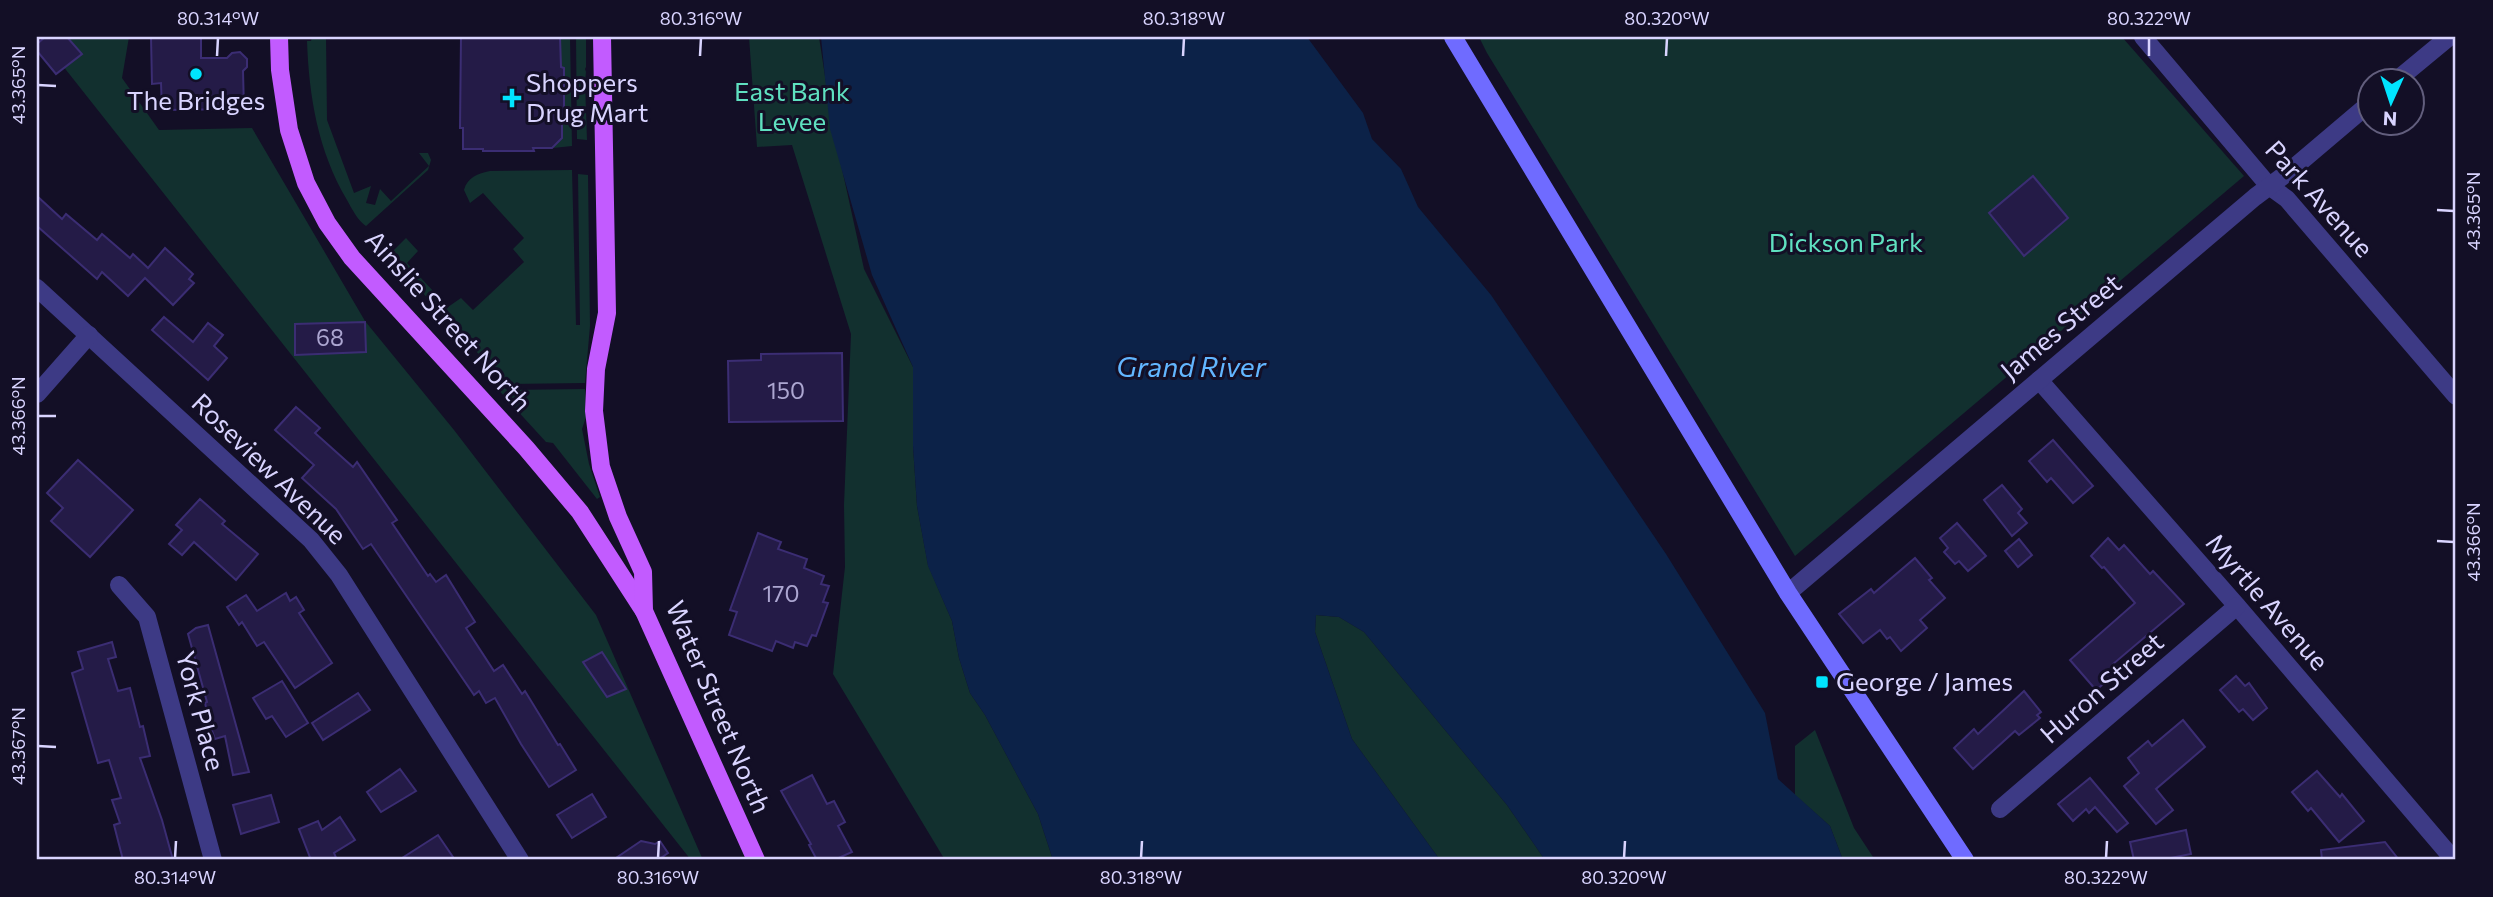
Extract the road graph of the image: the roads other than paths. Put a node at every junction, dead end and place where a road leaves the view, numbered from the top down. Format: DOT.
graph roads {
  1 [pos="279,37"];
  2 [pos="602,37"];
  3 [pos="1453,37"];
  4 [pos="2143,37"];
  5 [pos="2449,37"];
  6 [pos="2414,66"];
  7 [pos="2356,115"];
  8 [pos="2269,186"];
  9 [pos="37,288"];
  10 [pos="89,335"];
  11 [pos="2039,380"];
  12 [pos="37,394"];
  13 [pos="2456,396"];
  14 [pos="119,585"];
  15 [pos="1788,593"];
  16 [pos="2237,606"];
  17 [pos="644,611"];
  18 [pos="2000,809"];
  19 [pos="214,860"];
  20 [pos="520,860"];
  21 [pos="756,860"];
  22 [pos="1965,860"];
  23 [pos="2454,860"];
  1 -- 17 [label="main road, Ainslie Street North"];
  2 -- 17 [label="main road, Water Street North"];
  3 -- 15 [label="main road"];
  4 -- 8 [label="street, Park Avenue"];
  5 -- 6 [label="street"];
  7 -- 8 [label="street, James Street"];
  8 -- 11 [label="street, James Street"];
  8 -- 13 [label="street, Park Avenue"];
  9 -- 10 [label="street, Roseview Avenue"];
  10 -- 12 [label="street"];
  10 -- 20 [label="street, Roseview Avenue"];
  11 -- 15 [label="street, James Street"];
  11 -- 16 [label="street, Myrtle Avenue"];
  14 -- 19 [label="street, York Place"];
  15 -- 22 [label="main road"];
  16 -- 18 [label="street, Huron Street"];
  16 -- 23 [label="street, Myrtle Avenue"];
  17 -- 21 [label="main road, Water Street North"];
}
